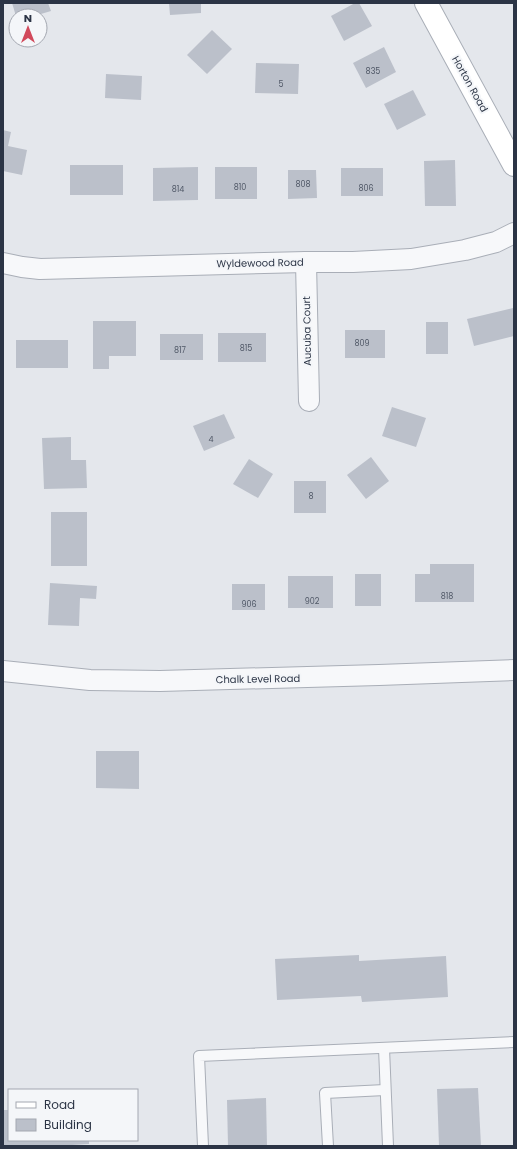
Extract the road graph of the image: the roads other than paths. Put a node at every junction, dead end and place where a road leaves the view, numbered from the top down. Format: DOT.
graph roads {
  1 [pos="426,3"];
  2 [pos="514,165"];
  3 [pos="514,233"];
  4 [pos="306,262"];
  5 [pos="3,263"];
  6 [pos="308,401"];
  7 [pos="514,670"];
  8 [pos="3,671"];
  9 [pos="514,1042"];
  10 [pos="384,1048"];
  11 [pos="385,1090"];
  12 [pos="203,1146"];
  13 [pos="328,1146"];
  14 [pos="388,1146"];
  1 -- 2 [label="street, Horton Road"];
  3 -- 4 [label="street, Wyldewood Road"];
  4 -- 5 [label="street, Wyldewood Road"];
  4 -- 6 [label="street, Aucuba Court"];
  7 -- 8 [label="street, Chalk Level Road"];
  9 -- 10 [label="lane"];
  10 -- 11 [label="lane"];
  10 -- 12 [label="lane"];
  11 -- 13 [label="lane"];
  11 -- 14 [label="lane"];
}
